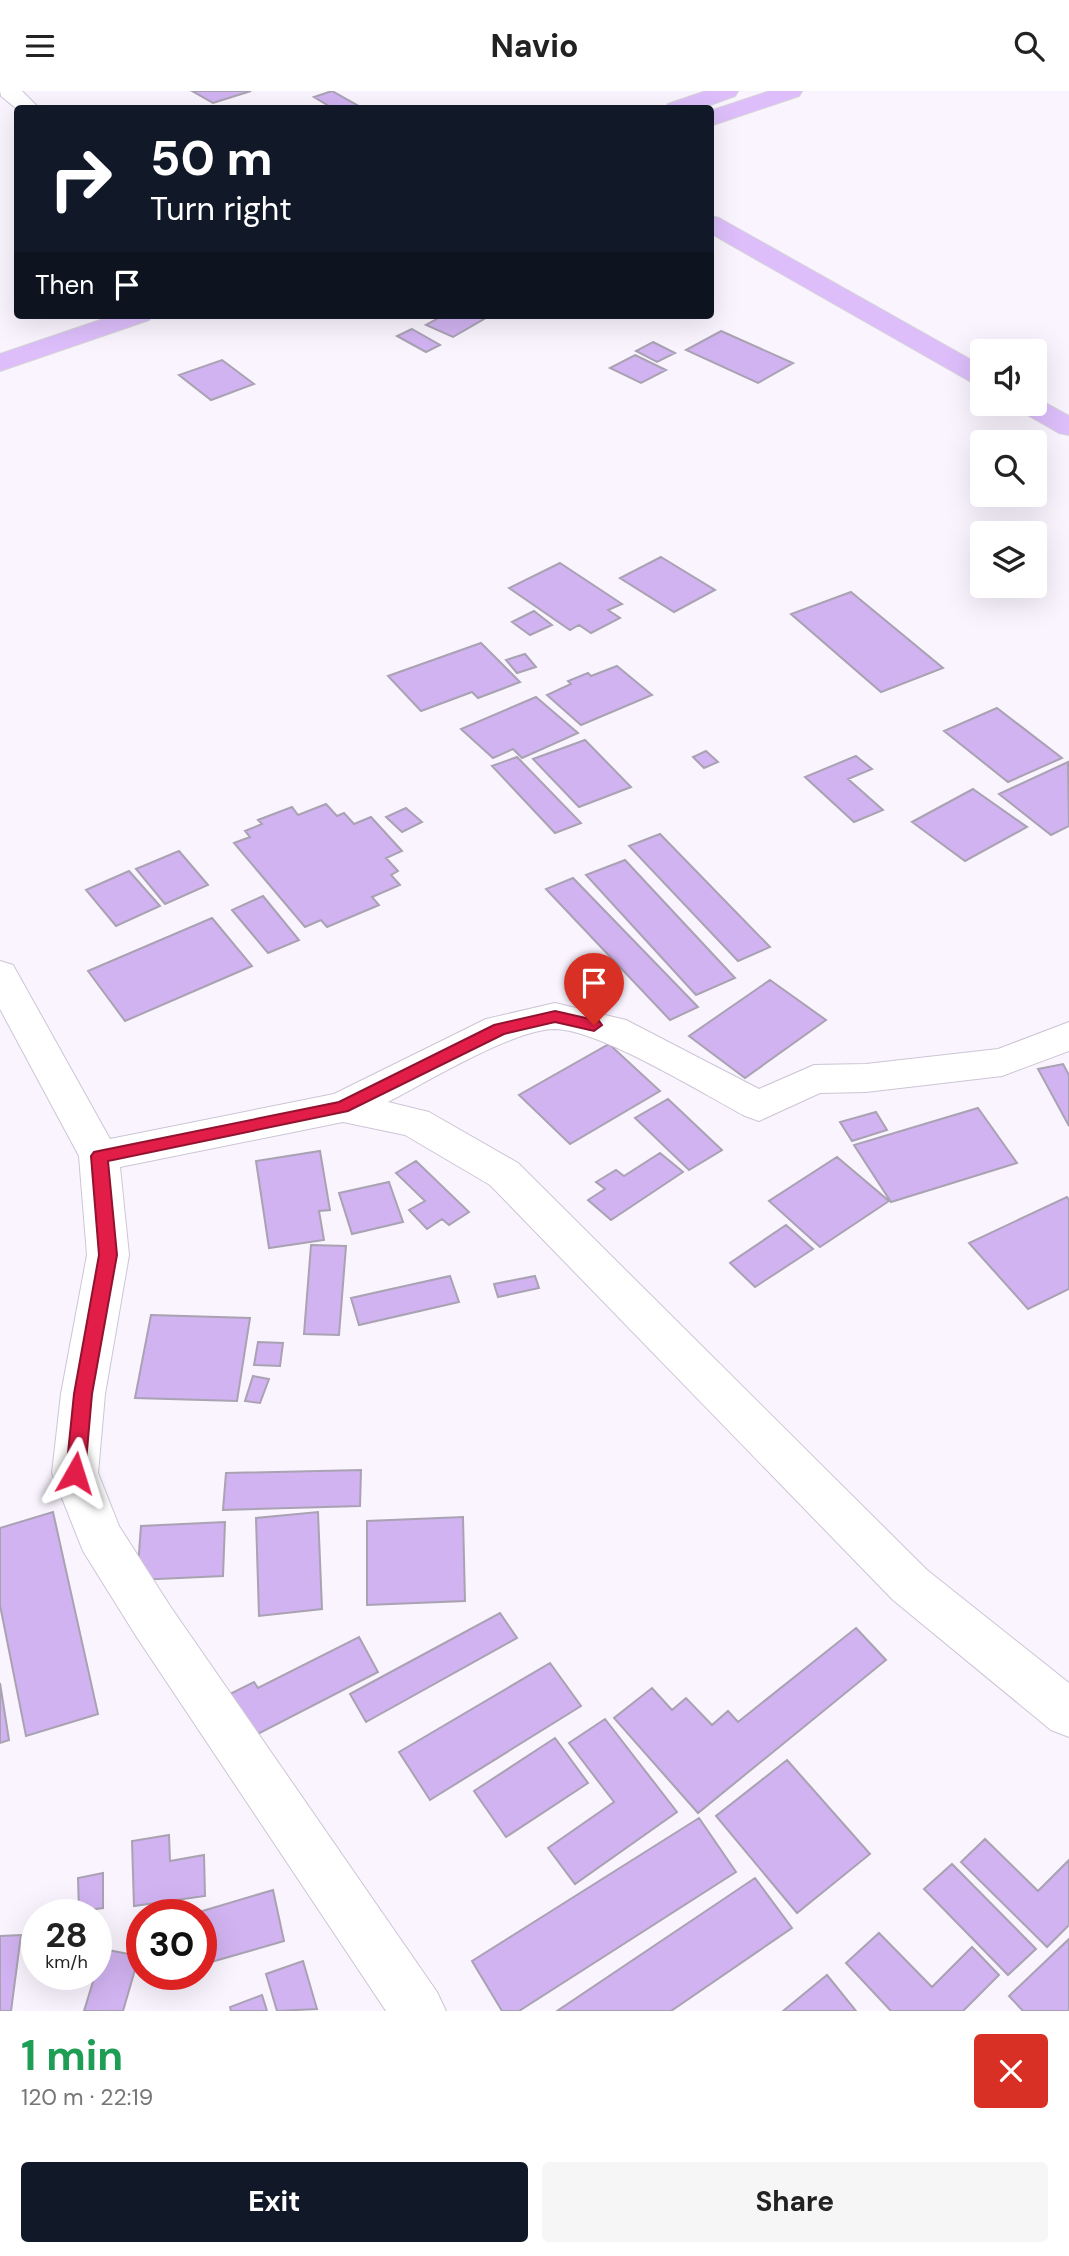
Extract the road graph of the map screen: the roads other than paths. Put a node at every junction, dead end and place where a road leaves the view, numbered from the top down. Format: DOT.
graph roads {
  1 [pos="9,91"];
  2 [pos="727,91"];
  3 [pos="791,91"];
  4 [pos="25,105"];
  5 [pos="687,105"];
  6 [pos="714,118"];
  7 [pos="714,225"];
  8 [pos="128,319"];
  9 [pos="0,363"];
  10 [pos="970,370"];
  11 [pos="1047,414"];
  12 [pos="1069,427"];
  13 [pos="0,974"];
  14 [pos="1069,1036"];
  15 [pos="342,1107"];
  16 [pos="99,1156"];
  17 [pos="1069,1714"];
  18 [pos="418,2011"];
  1 -- 4 [label="street"];
  2 -- 5 [label="main road"];
  3 -- 6 [label="main road"];
  7 -- 10 [label="main road"];
  8 -- 9 [label="main road"];
  11 -- 12 [label="main road"];
  13 -- 16 [label="street"];
  14 -- 15 [label="street"];
  15 -- 16 [label="street"];
  15 -- 17 [label="street"];
  16 -- 18 [label="street"];
}
